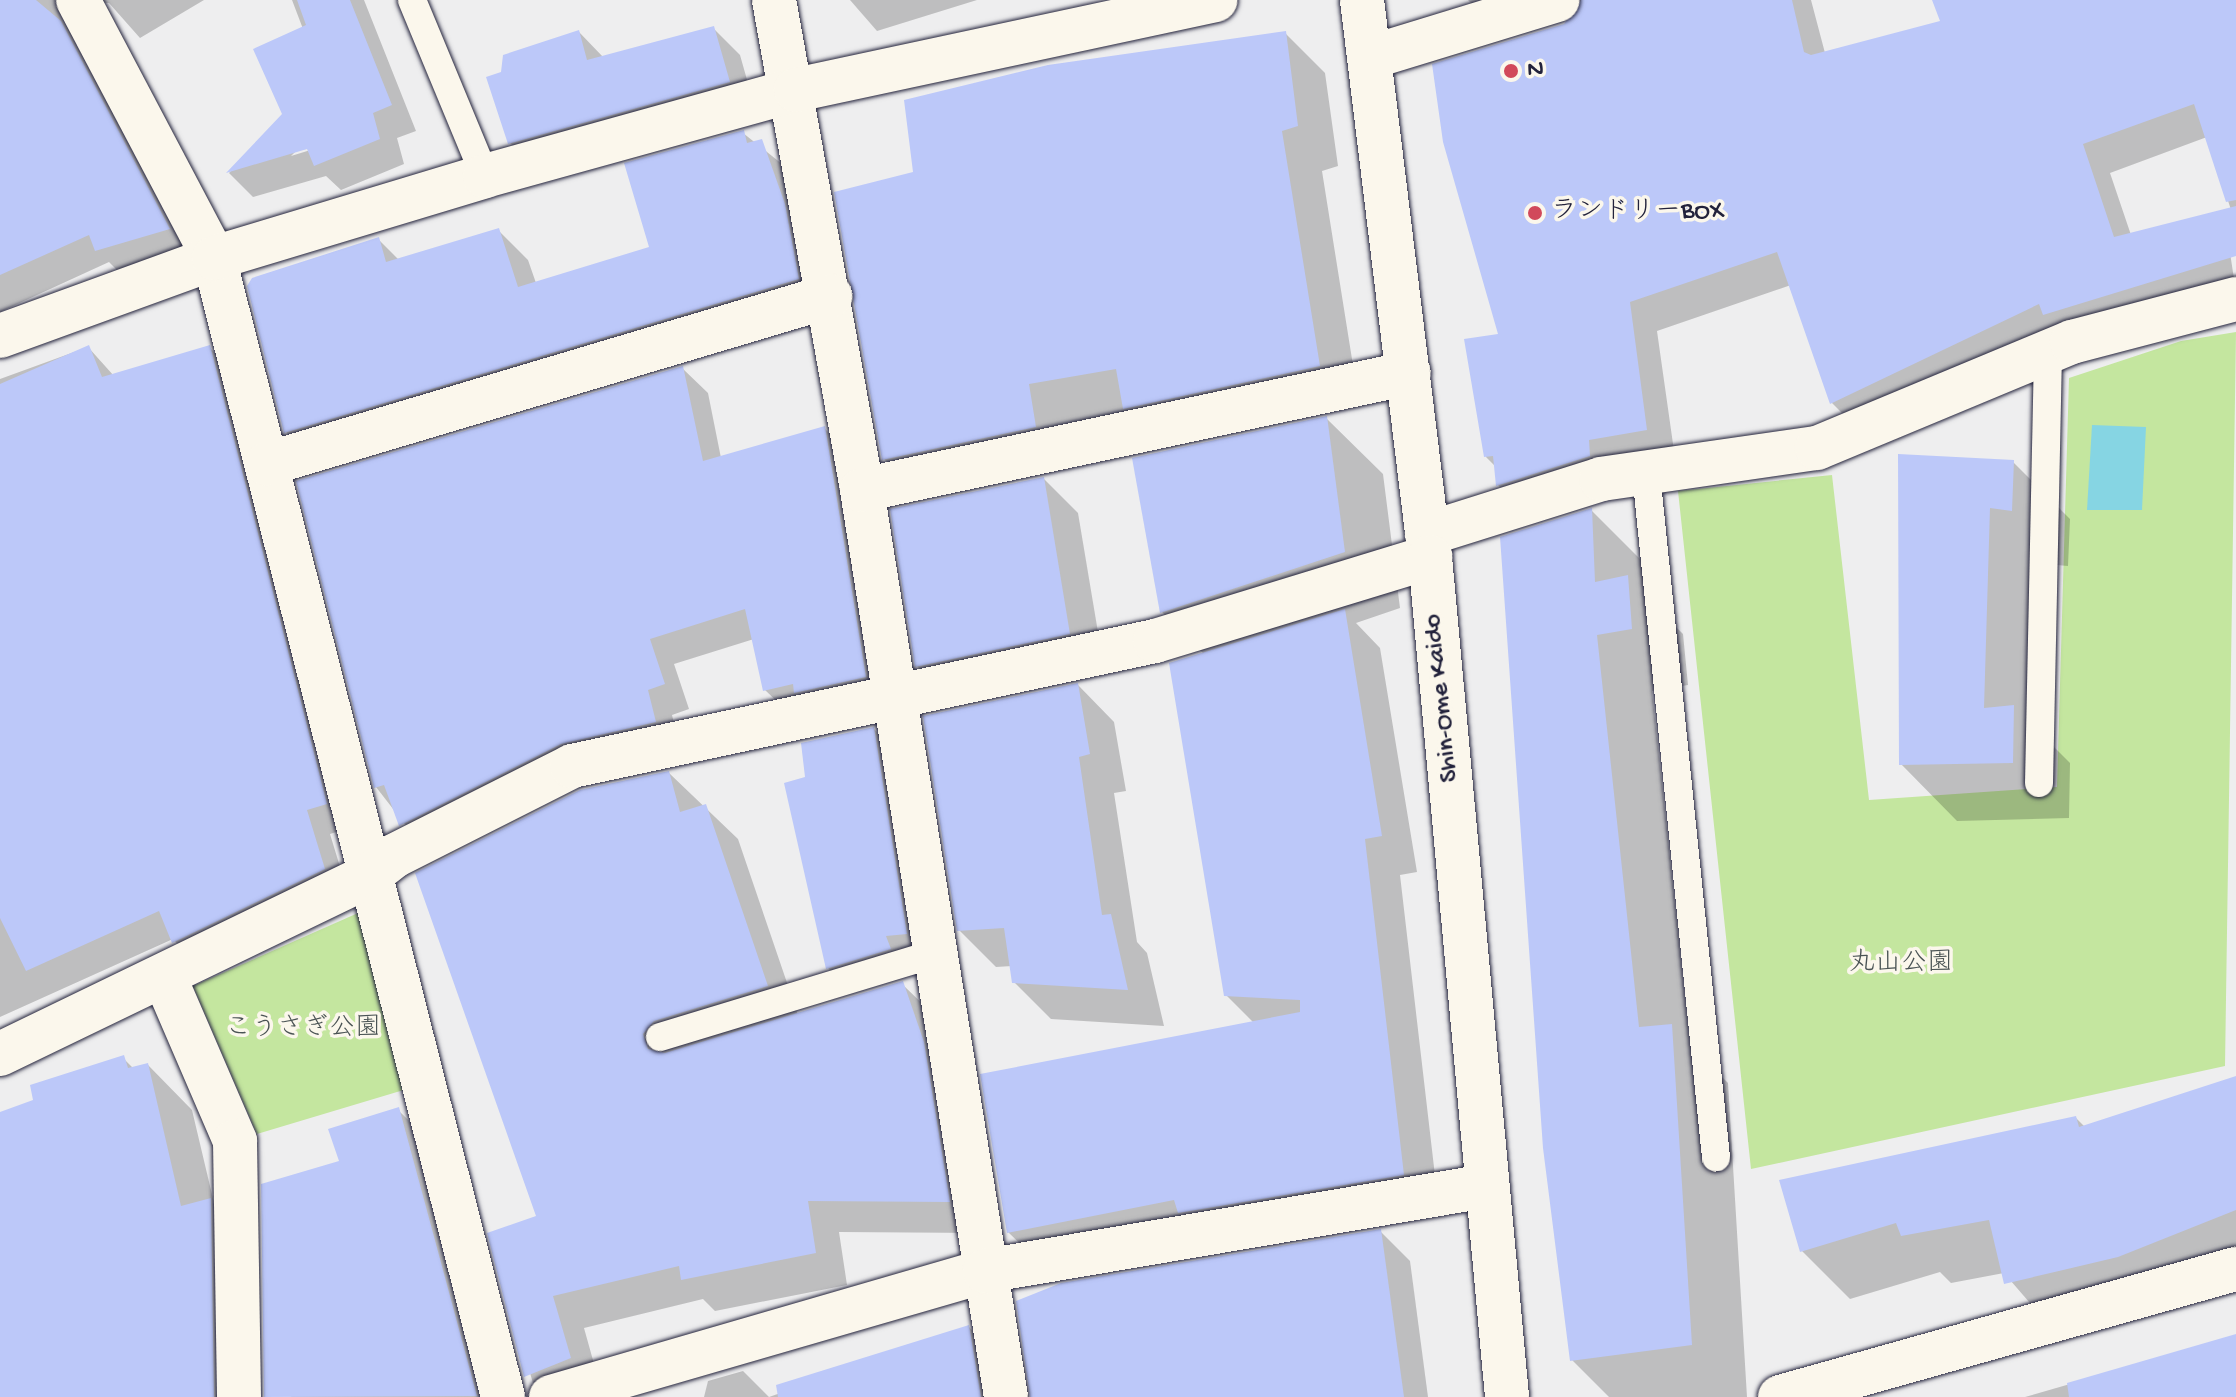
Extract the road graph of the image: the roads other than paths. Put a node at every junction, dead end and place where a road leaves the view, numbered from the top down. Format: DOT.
graph roads {
  1 [pos="78,0"];
  2 [pos="412,0"];
  3 [pos="774,0"];
  4 [pos="1215,0"];
  5 [pos="1362,0"];
  6 [pos="1557,0"];
  7 [pos="1371,57"];
  8 [pos="796,90"];
  9 [pos="485,176"];
  10 [pos="214,258"];
  11 [pos="830,296"];
  12 [pos="2236,299"];
  13 [pos="0,336"];
  14 [pos="2048,354"];
  15 [pos="1409,373"];
  16 [pos="267,464"];
  17 [pos="1646,473"];
  18 [pos="862,490"];
  19 [pos="1429,545"];
  20 [pos="895,693"];
  21 [pos="2039,783"];
  22 [pos="370,875"];
  23 [pos="934,954"];
  24 [pos="164,976"];
  25 [pos="660,1037"];
  26 [pos="4,1040"];
  27 [pos="1716,1157"];
  28 [pos="1486,1186"];
  29 [pos="2236,1269"];
  30 [pos="985,1271"];
  31 [pos="239,1397"];
  32 [pos="503,1397"];
  33 [pos="551,1397"];
  34 [pos="1006,1397"];
  35 [pos="1507,1397"];
  36 [pos="1780,1397"];
  1 -- 10 [label="street"];
  2 -- 9 [label="lane"];
  3 -- 8 [label="street"];
  4 -- 8 [label="street"];
  5 -- 7 [label="street, Shin-Ome Kaido"];
  6 -- 7 [label="street"];
  7 -- 15 [label="street, Shin-Ome Kaido"];
  8 -- 9 [label="street"];
  8 -- 11 [label="street"];
  9 -- 10 [label="street"];
  10 -- 13 [label="street"];
  10 -- 16 [label="street"];
  11 -- 16 [label="street"];
  11 -- 18 [label="street"];
  12 -- 14 [label="street"];
  14 -- 17 [label="street"];
  14 -- 21 [label="lane"];
  15 -- 18 [label="street"];
  15 -- 19 [label="street, Shin-Ome Kaido"];
  16 -- 22 [label="street"];
  17 -- 19 [label="street"];
  17 -- 27 [label="lane"];
  18 -- 20 [label="street"];
  19 -- 20 [label="street"];
  19 -- 28 [label="street, Shin-Ome Kaido"];
  20 -- 22 [label="street"];
  20 -- 23 [label="street"];
  22 -- 24 [label="street"];
  22 -- 32 [label="street"];
  23 -- 25 [label="lane"];
  23 -- 30 [label="street"];
  24 -- 26 [label="street"];
  24 -- 31 [label="street"];
  28 -- 30 [label="street"];
  28 -- 35 [label="street, Shin-Ome Kaido"];
  29 -- 36 [label="street"];
  30 -- 33 [label="street"];
  30 -- 34 [label="street"];
}
